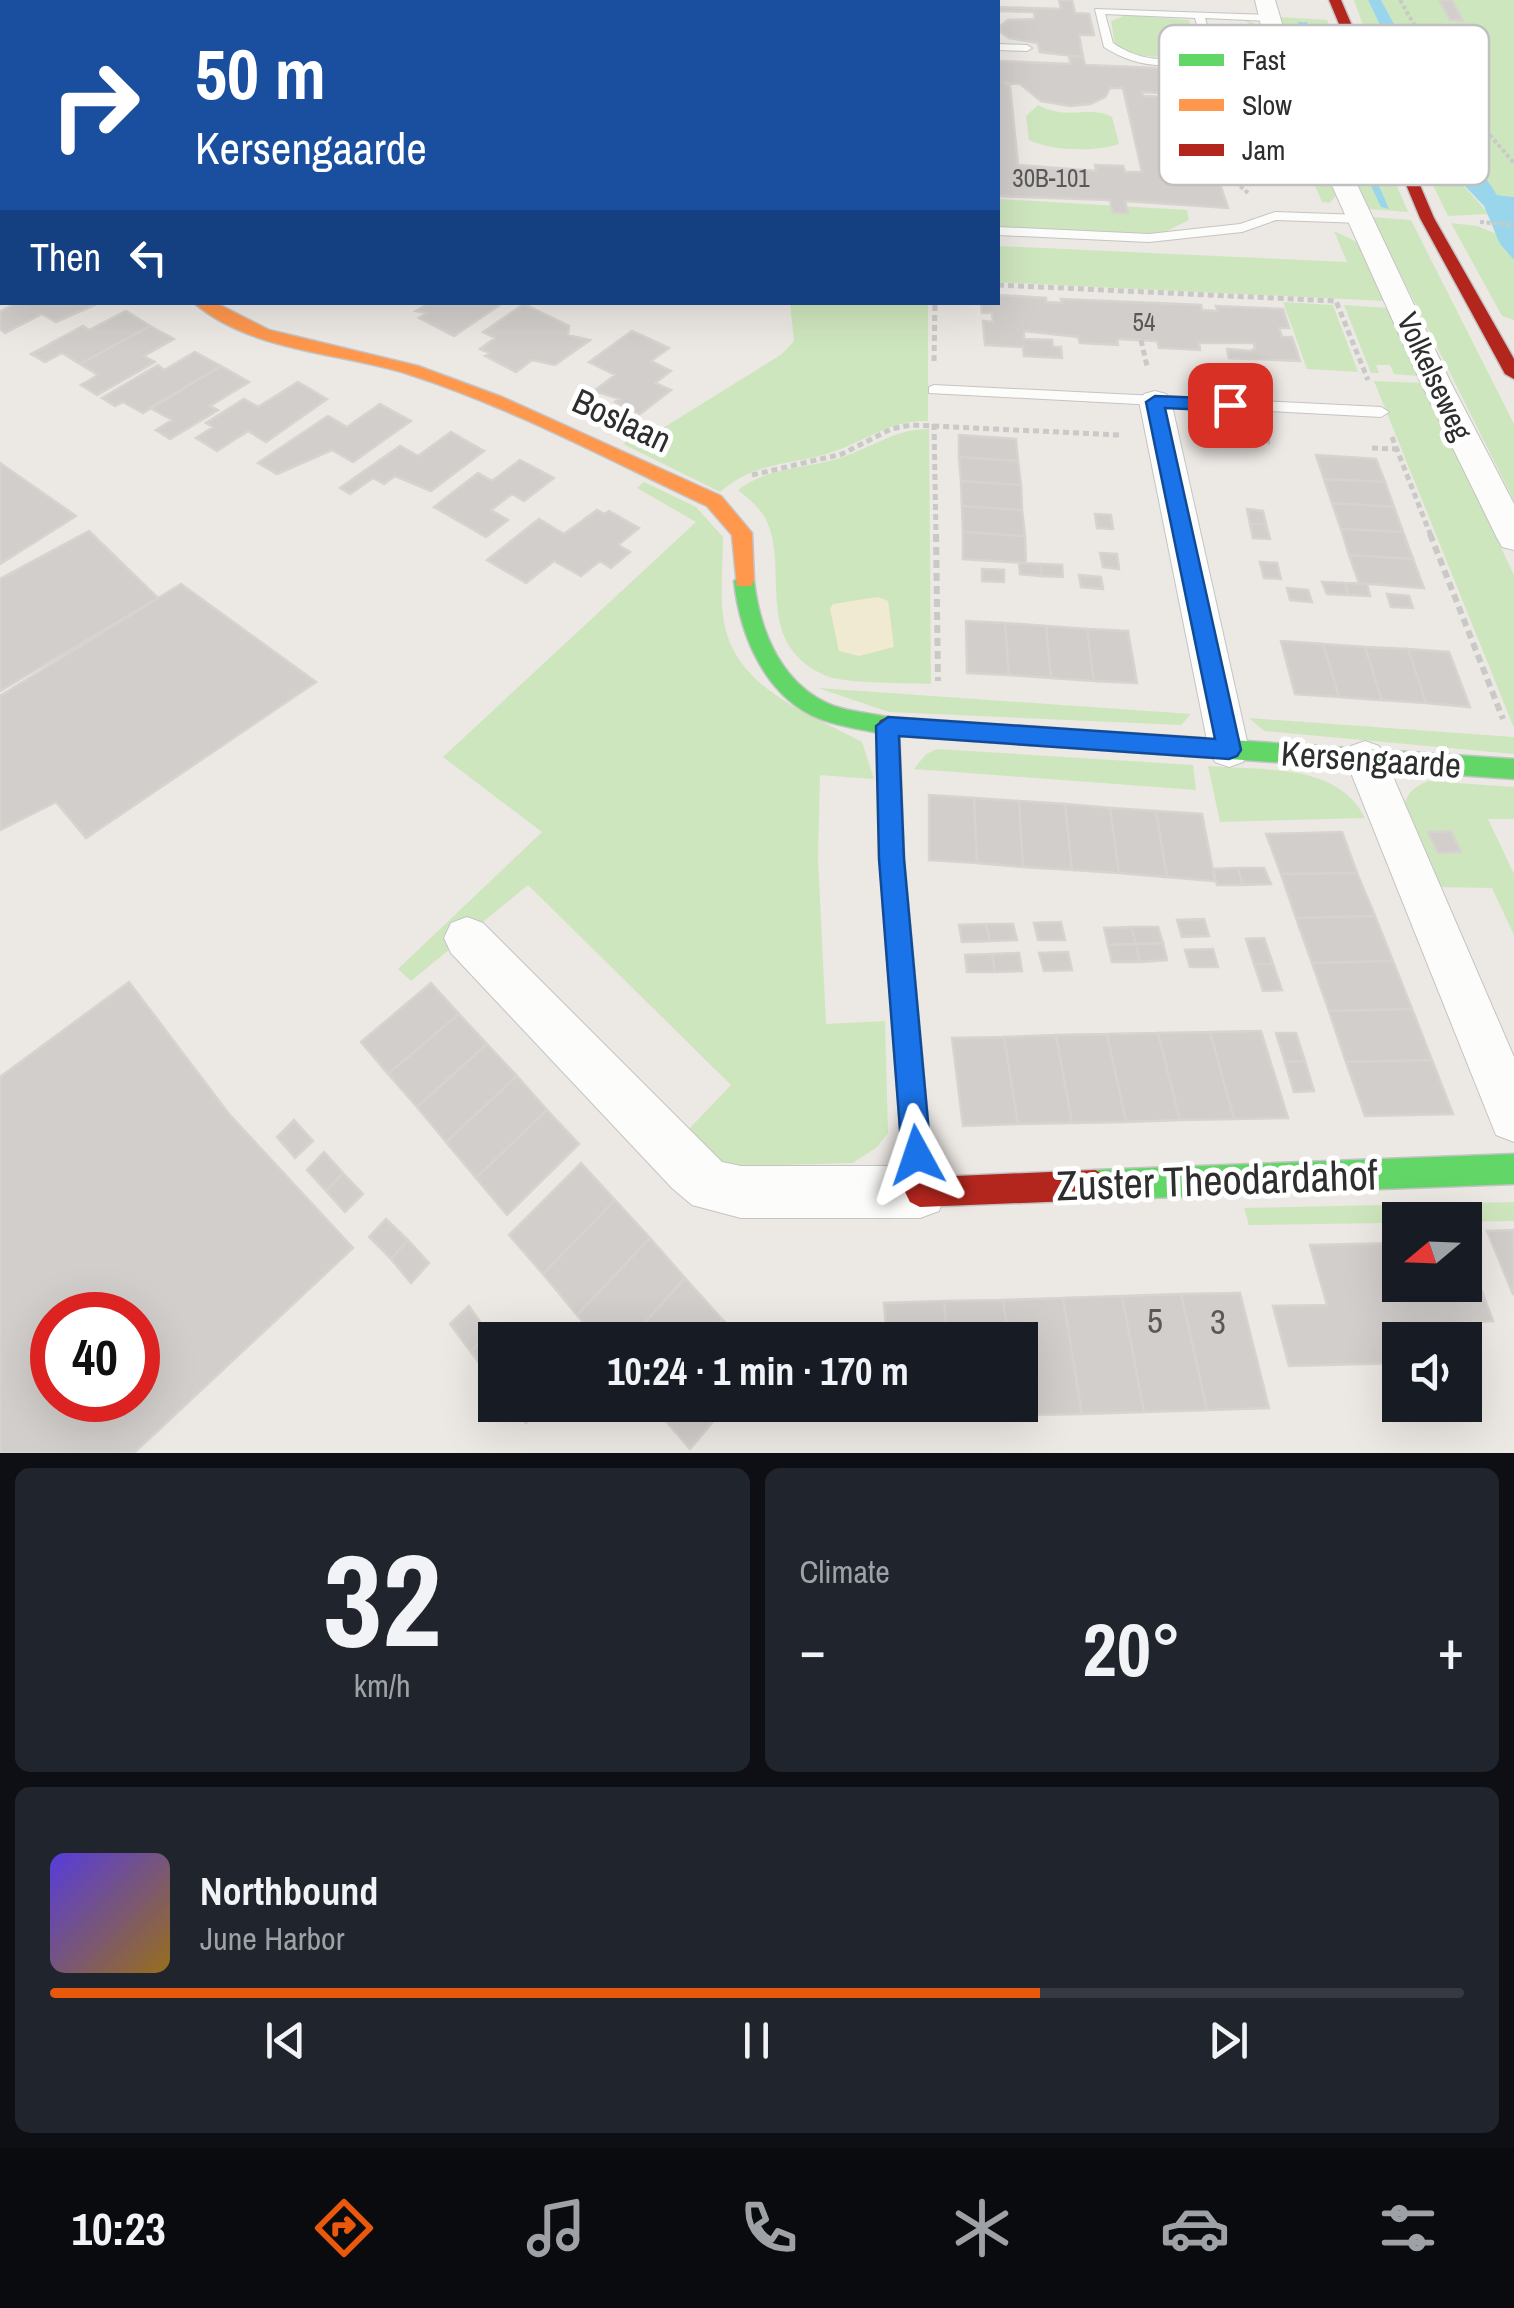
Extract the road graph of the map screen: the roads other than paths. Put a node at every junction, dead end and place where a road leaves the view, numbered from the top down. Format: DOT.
graph roads {
  1 [pos="1335,0"];
  2 [pos="1267,9"];
  3 [pos="1199,14"];
  4 [pos="1202,25"];
  5 [pos="1346,25"];
  6 [pos="1000,47"];
  7 [pos="1027,48"];
  8 [pos="1159,60"];
  9 [pos="1346,185"];
  10 [pos="1413,185"];
  11 [pos="1360,216"];
  12 [pos="1000,232"];
  13 [pos="207,305"];
  14 [pos="1514,374"];
  15 [pos="934,390"];
  16 [pos="1155,402"];
  17 [pos="1381,412"];
  18 [pos="1514,538"];
  19 [pos="888,726"];
  20 [pos="1229,750"];
  21 [pos="1365,758"];
  22 [pos="1514,769"];
  23 [pos="467,938"];
  24 [pos="1514,1117"];
  25 [pos="1514,1169"];
  26 [pos="920,1192"];
  1 -- 5 [label="street, Volkelseweg"];
  2 -- 3 [label="lane"];
  3 -- 4 [label="lane"];
  3 -- 8 [label="lane"];
  6 -- 7 [label="lane"];
  9 -- 11 [label="street, Volkelseweg"];
  10 -- 14 [label="street, Volkelseweg"];
  11 -- 12 [label="lane"];
  11 -- 18 [label="street, Volkelseweg"];
  13 -- 19 [label="street, Boslaan"];
  15 -- 16 [label="lane"];
  16 -- 17 [label="lane"];
  16 -- 20 [label="street, Kersengaarde"];
  19 -- 20 [label="street, Kersengaarde"];
  19 -- 26 [label="street"];
  20 -- 21 [label="street, Kersengaarde"];
  21 -- 22 [label="street, Kersengaarde"];
  21 -- 24 [label="street"];
  23 -- 26 [label="street, Zuster Theodardahof"];
  25 -- 26 [label="street, Zuster Theodardahof"];
}
